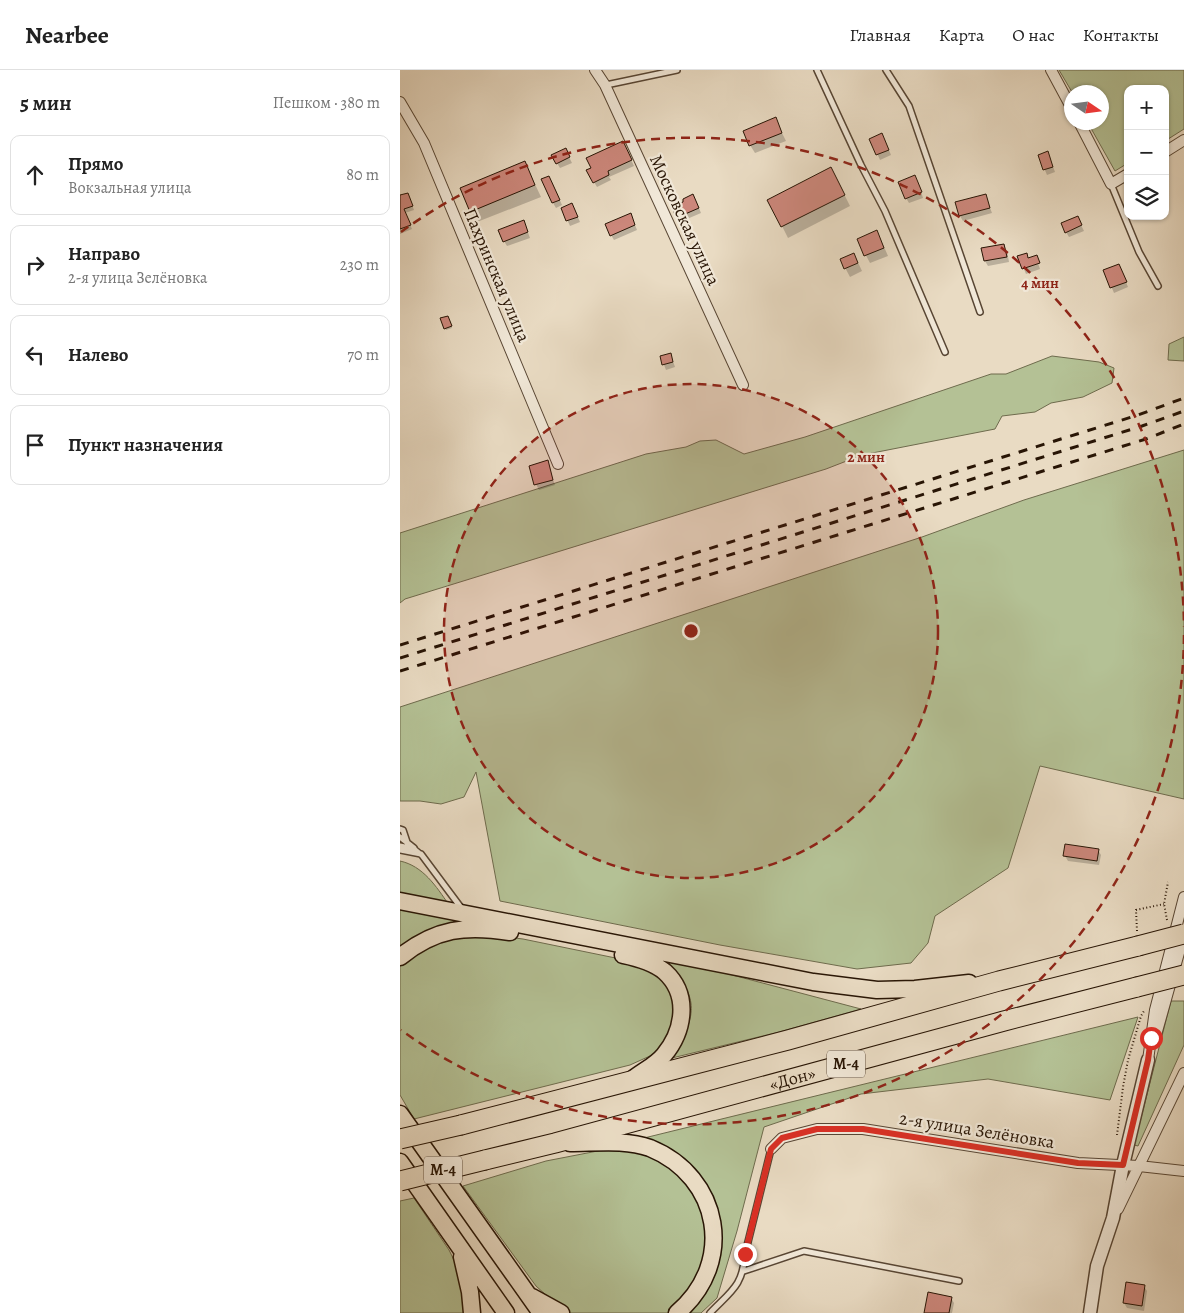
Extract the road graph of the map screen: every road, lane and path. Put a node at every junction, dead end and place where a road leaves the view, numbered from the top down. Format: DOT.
graph roads {
  1 [pos="595,70"];
  2 [pos="677,70"];
  3 [pos="817,70"];
  4 [pos="886,70"];
  5 [pos="1051,70"];
  6 [pos="605,85"];
  7 [pos="1064,94"];
  8 [pos="400,102"];
  9 [pos="1083,130"];
  10 [pos="1184,140"];
  11 [pos="1169,149"];
  12 [pos="1126,175"];
  13 [pos="1111,184"];
  14 [pos="1158,286"];
  15 [pos="980,312"];
  16 [pos="945,352"];
  17 [pos="743,385"];
  18 [pos="558,464"];
  19 [pos="400,829"];
  20 [pos="400,837"];
  21 [pos="408,843"];
  22 [pos="400,846"];
  23 [pos="414,849"];
  24 [pos="400,850"];
  25 [pos="421,854"];
  26 [pos="1168,882"];
  27 [pos="1184,897"];
  28 [pos="400,901"];
  29 [pos="1164,904"];
  30 [pos="465,913"];
  31 [pos="1167,921"];
  32 [pos="1184,935"];
  33 [pos="1138,946"];
  34 [pos="400,957"];
  35 [pos="1184,975"];
  36 [pos="999,981"];
  37 [pos="1145,1009"];
  38 [pos="1148,1060"];
  39 [pos="1184,1073"];
  40 [pos="629,1082"];
  41 [pos="400,1114"];
  42 [pos="400,1139"];
  43 [pos="1117,1142"];
  44 [pos="555,1143"];
  45 [pos="771,1149"];
  46 [pos="400,1162"];
  47 [pos="1123,1165"];
  48 [pos="1139,1166"];
  49 [pos="1184,1171"];
  50 [pos="400,1181"];
  51 [pos="1113,1218"];
  52 [pos="461,1250"];
  53 [pos="744,1271"];
  54 [pos="959,1281"];
  55 [pos="528,1294"];
  56 [pos="472,1313"];
  57 [pos="506,1313"];
  58 [pos="541,1313"];
  59 [pos="561,1313"];
  60 [pos="677,1313"];
  61 [pos="710,1313"];
  62 [pos="1090,1313"];
  1 -- 6 [label="street, Московская улица"];
  2 -- 6 [label="lane"];
  3 -- 16 [label="lane"];
  4 -- 15 [label="lane"];
  5 -- 7 [label="street"];
  6 -- 17 [label="street, Московская улица"];
  8 -- 18 [label="street, Пахринская улица"];
  9 -- 13 [label="street"];
  10 -- 11 [label="street"];
  12 -- 13 [label="street"];
  13 -- 14 [label="lane"];
  19 -- 21 [label="lane"];
  20 -- 21 [label="lane"];
  21 -- 23 [label="lane"];
  22 -- 23 [label="lane"];
  23 -- 25 [label="lane"];
  24 -- 25 [label="lane"];
  25 -- 30 [label="lane"];
  26 -- 29 [label="path"];
  27 -- 38 [label="street"];
  28 -- 30 [label="main road"];
  29 -- 31 [label="path"];
  29 -- 33 [label="path"];
  30 -- 36 [label="main road"];
  32 -- 33 [label="highway, М-4, bridge"];
  32 -- 38 [label="street"];
  33 -- 36 [label="highway, М-4"];
  34 -- 40 [label="main road"];
  35 -- 44 [label="highway, «Дон» / М-4, bridge"];
  36 -- 40 [label="highway, М-4"];
  37 -- 43 [label="path"];
  38 -- 47 [label="street"];
  39 -- 48 [label="street"];
  40 -- 42 [label="highway, М-4, bridge"];
  41 -- 55 [label="main road"];
  44 -- 50 [label="highway, «Дон» / М-4, bridge"];
  44 -- 60 [label="main road"];
  45 -- 47 [label="street, 2-я улица Зелёновка"];
  45 -- 53 [label="lane"];
  46 -- 52 [label="main road"];
  47 -- 48 [label="street, 2-я улица Зелёновка"];
  47 -- 51 [label="street"];
  48 -- 49 [label="street, 2-я улица Зелёновка"];
  48 -- 51 [label="street"];
  51 -- 62 [label="street"];
  52 -- 56 [label="main road"];
  52 -- 57 [label="main road"];
  53 -- 54 [label="lane"];
  53 -- 61 [label="lane"];
  55 -- 58 [label="main road"];
  55 -- 59 [label="main road"];
}
